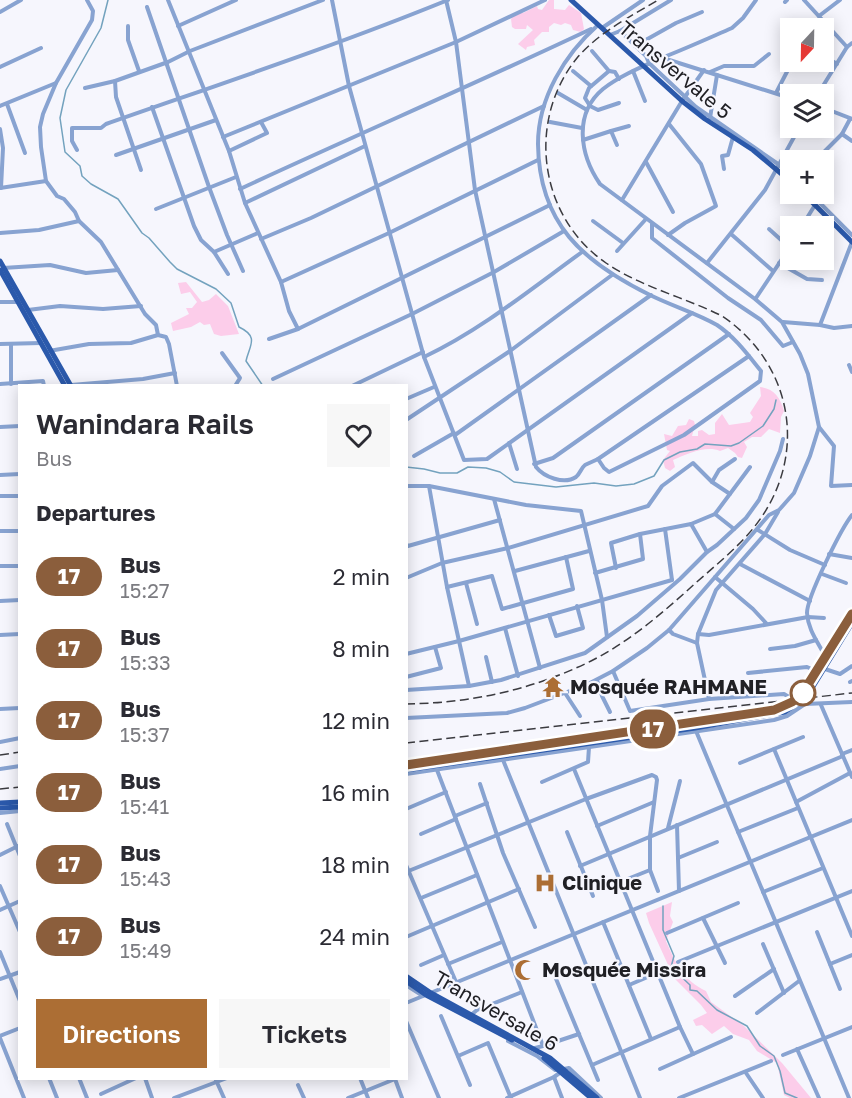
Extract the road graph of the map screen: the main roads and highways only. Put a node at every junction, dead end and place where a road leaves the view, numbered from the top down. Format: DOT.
graph roads {
  1 [pos="571,0"];
  2 [pos="780,169"];
  3 [pos="815,204"];
  4 [pos="852,239"];
  5 [pos="0,261"];
  6 [pos="1,269"];
  7 [pos="45,343"];
  8 [pos="49,351"];
  9 [pos="64,384"];
  10 [pos="70,384"];
  11 [pos="852,614"];
  12 [pos="852,623"];
  13 [pos="801,702"];
  14 [pos="408,765"];
  15 [pos="408,772"];
  16 [pos="18,802"];
  17 [pos="0,803"];
  18 [pos="18,809"];
  19 [pos="0,810"];
  20 [pos="408,978"];
  21 [pos="408,984"];
  22 [pos="426,995"];
  23 [pos="561,1071"];
  24 [pos="595,1096"];
  1 -- 2 [label="main road, Transvervale 5"];
  3 -- 4 [label="main road"];
  5 -- 6 [label="main road"];
  6 -- 7 [label="main road"];
  6 -- 7 [label="main road"];
  7 -- 8 [label="main road"];
  8 -- 9 [label="main road"];
  8 -- 10 [label="main road"];
  11 -- 13 [label="main road"];
  12 -- 13 [label="main road"];
  13 -- 14 [label="main road"];
  13 -- 15 [label="main road"];
  16 -- 17 [label="main road"];
  18 -- 19 [label="main road"];
  20 -- 22 [label="main road, Transversale 6"];
  21 -- 22 [label="main road, Transversale 6"];
  22 -- 23 [label="main road, Transversale 6"];
  22 -- 23 [label="main road, Transversale 6"];
  23 -- 24 [label="main road, Transversale 6"];
}
